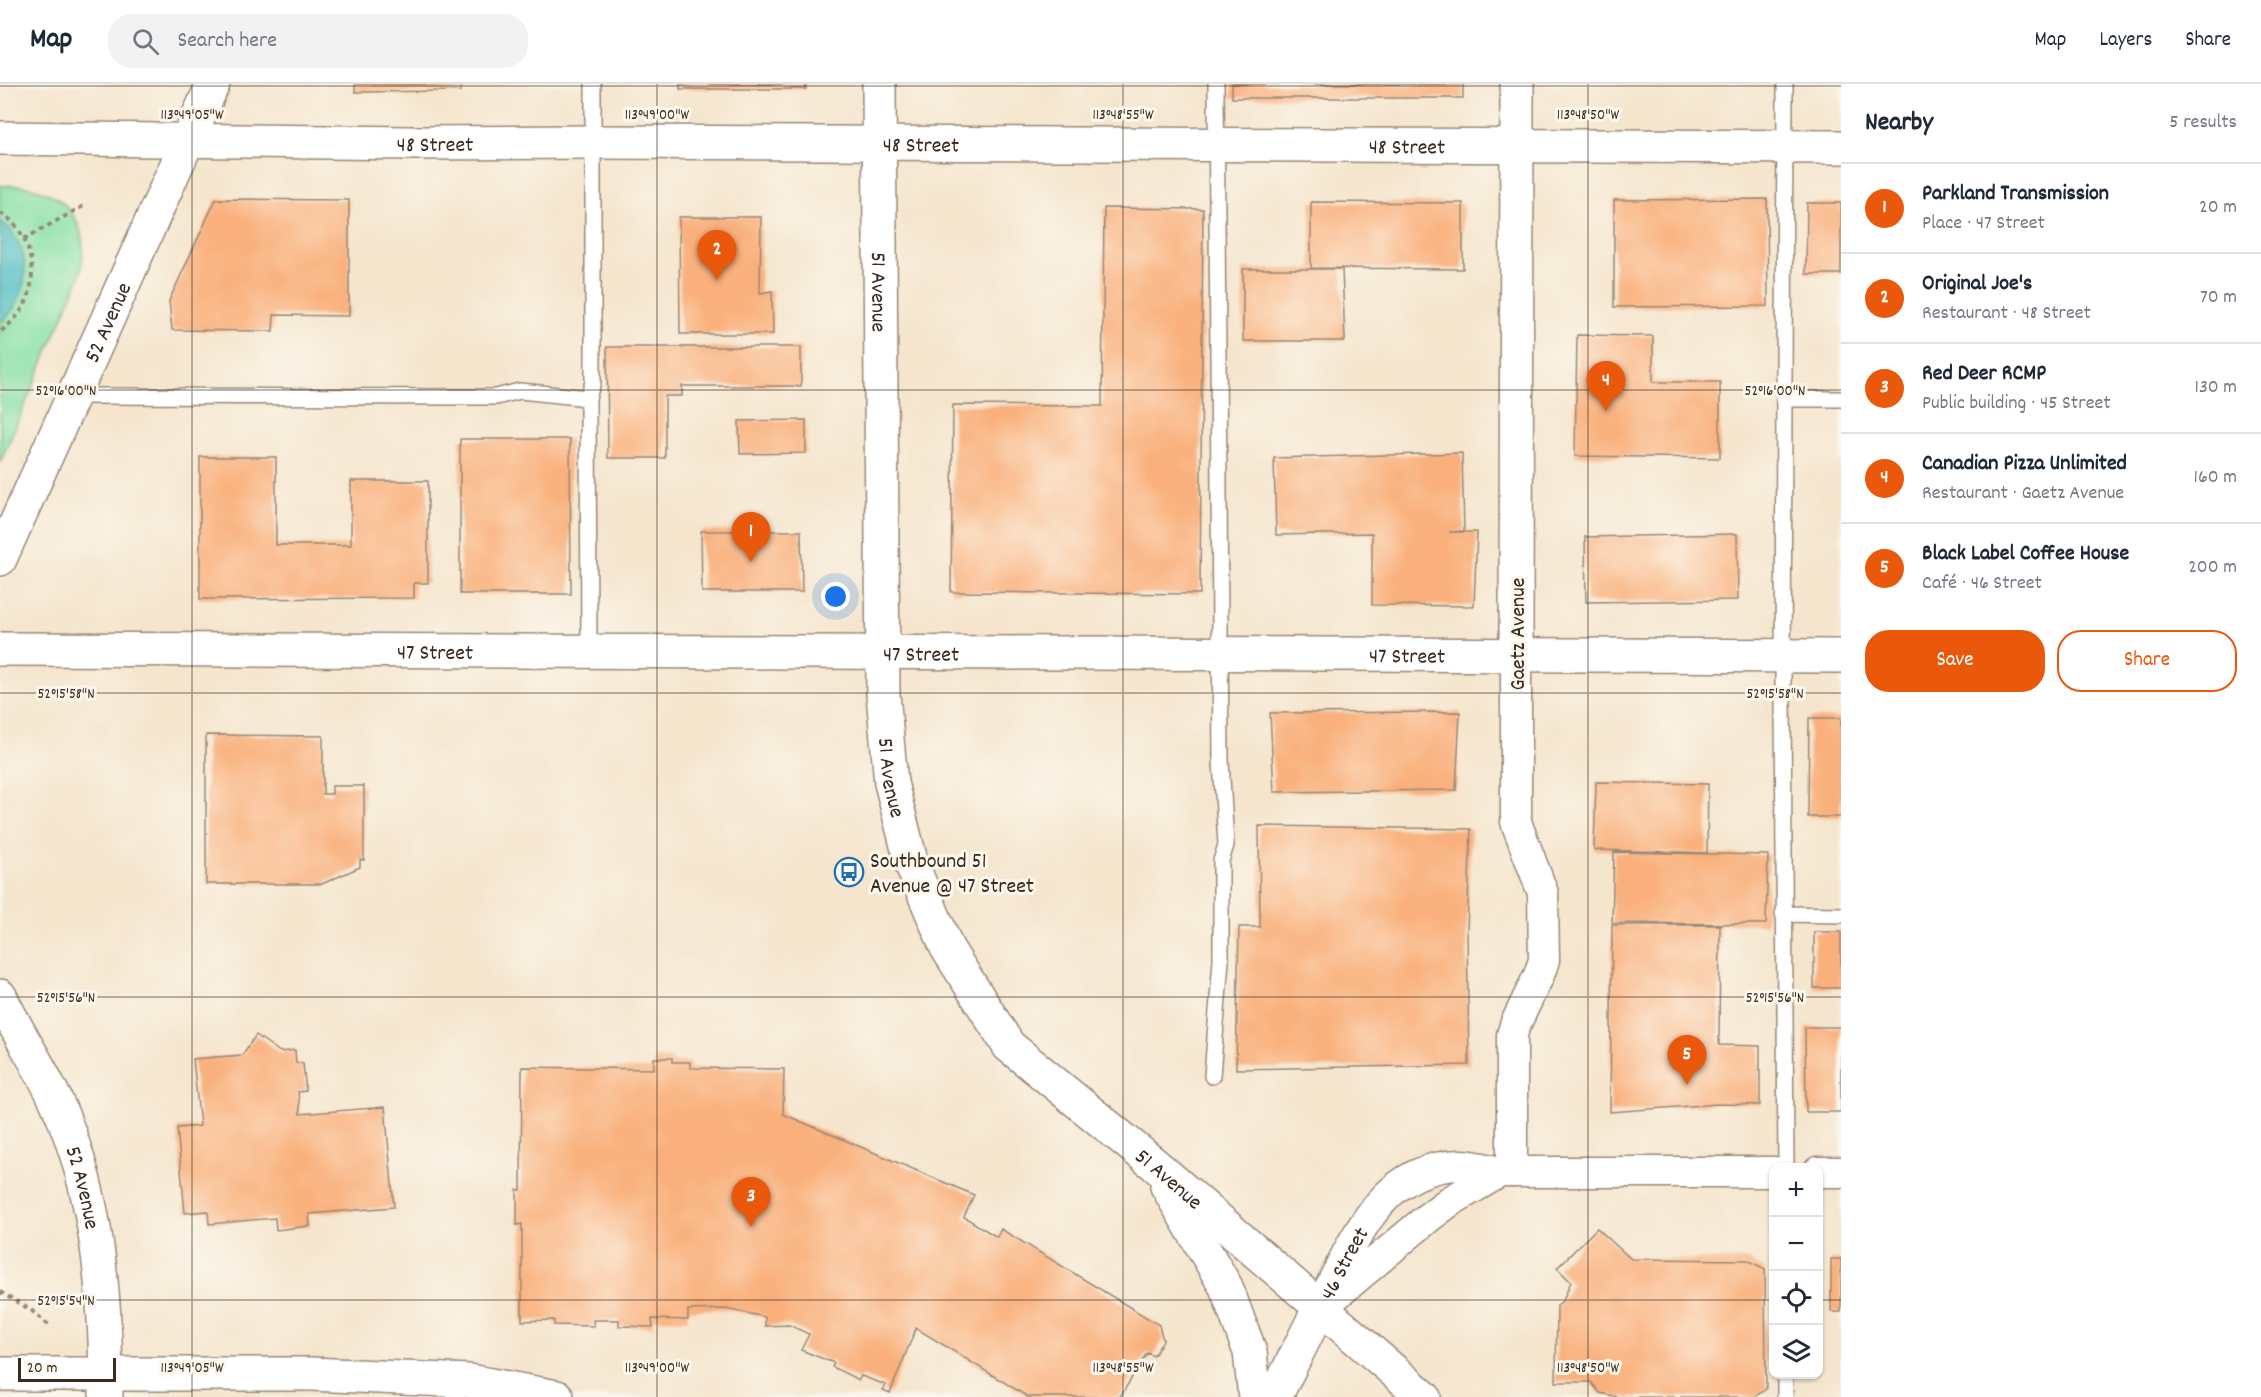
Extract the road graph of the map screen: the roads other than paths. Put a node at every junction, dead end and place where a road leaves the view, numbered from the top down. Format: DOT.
graph roads {
  1 [pos="213,84"];
  2 [pos="593,84"];
  3 [pos="879,84"];
  4 [pos="1216,84"];
  5 [pos="1517,84"];
  6 [pos="1785,84"];
  7 [pos="0,138"];
  8 [pos="187,140"];
  9 [pos="593,142"];
  10 [pos="879,143"];
  11 [pos="1216,145"];
  12 [pos="1516,145"];
  13 [pos="1786,147"];
  14 [pos="1841,147"];
  15 [pos="74,396"];
  16 [pos="588,398"];
  17 [pos="1784,399"];
  18 [pos="1841,399"];
  19 [pos="0,559"];
  20 [pos="0,649"];
  21 [pos="589,652"];
  22 [pos="882,652"];
  23 [pos="1221,654"];
  24 [pos="1516,655"];
  25 [pos="1783,656"];
  26 [pos="1841,656"];
  27 [pos="1783,914"];
  28 [pos="1841,915"];
  29 [pos="0,996"];
  30 [pos="1212,1076"];
  31 [pos="1786,1163"];
  32 [pos="1154,1164"];
  33 [pos="1506,1172"];
  34 [pos="1769,1172"];
  35 [pos="1823,1172"];
  36 [pos="1841,1172"];
  37 [pos="1320,1307"];
  38 [pos="0,1374"];
  39 [pos="1785,1379"];
  40 [pos="106,1386"];
  41 [pos="557,1397"];
  42 [pos="1255,1397"];
  43 [pos="1275,1397"];
  44 [pos="1424,1397"];
  45 [pos="1785,1397"];
  1 -- 8 [label="street, 52 Avenue"];
  2 -- 9 [label="lane"];
  3 -- 10 [label="street, 51 Avenue"];
  4 -- 11 [label="lane"];
  5 -- 12 [label="street, Gaetz Avenue"];
  6 -- 13 [label="lane"];
  7 -- 8 [label="street, 48 Street"];
  8 -- 9 [label="street, 48 Street"];
  8 -- 15 [label="street, 52 Avenue"];
  9 -- 10 [label="street, 48 Street"];
  9 -- 16 [label="lane"];
  10 -- 11 [label="street, 48 Street"];
  10 -- 22 [label="street, 51 Avenue"];
  11 -- 12 [label="street, 48 Street"];
  11 -- 23 [label="lane"];
  12 -- 13 [label="street, 48 Street"];
  12 -- 24 [label="street, Gaetz Avenue"];
  13 -- 14 [label="street, 48 Street"];
  13 -- 17 [label="lane"];
  15 -- 16 [label="lane"];
  15 -- 19 [label="street, 52 Avenue"];
  16 -- 21 [label="lane"];
  17 -- 18 [label="lane"];
  17 -- 25 [label="lane"];
  20 -- 21 [label="street, 47 Street"];
  21 -- 22 [label="street, 47 Street"];
  22 -- 23 [label="street, 47 Street"];
  22 -- 32 [label="street, 51 Avenue"];
  23 -- 24 [label="street, 47 Street"];
  23 -- 30 [label="lane"];
  24 -- 25 [label="street, 47 Street"];
  24 -- 33 [label="street, Gaetz Avenue"];
  25 -- 26 [label="street, 47 Street"];
  25 -- 27 [label="lane"];
  27 -- 28 [label="lane"];
  27 -- 31 [label="lane"];
  29 -- 40 [label="street, 52 Avenue"];
  32 -- 37 [label="street, 51 Avenue"];
  32 -- 42 [label="street"];
  33 -- 34 [label="street, 46 Street"];
  33 -- 37 [label="street, 46 Street"];
  33 -- 37 [label="street, 46 Street"];
  35 -- 36 [label="street"];
  37 -- 43 [label="street"];
  37 -- 44 [label="street, 51 Avenue"];
  38 -- 40 [label="street"];
  39 -- 45 [label="lane"];
  40 -- 41 [label="street"];
}
